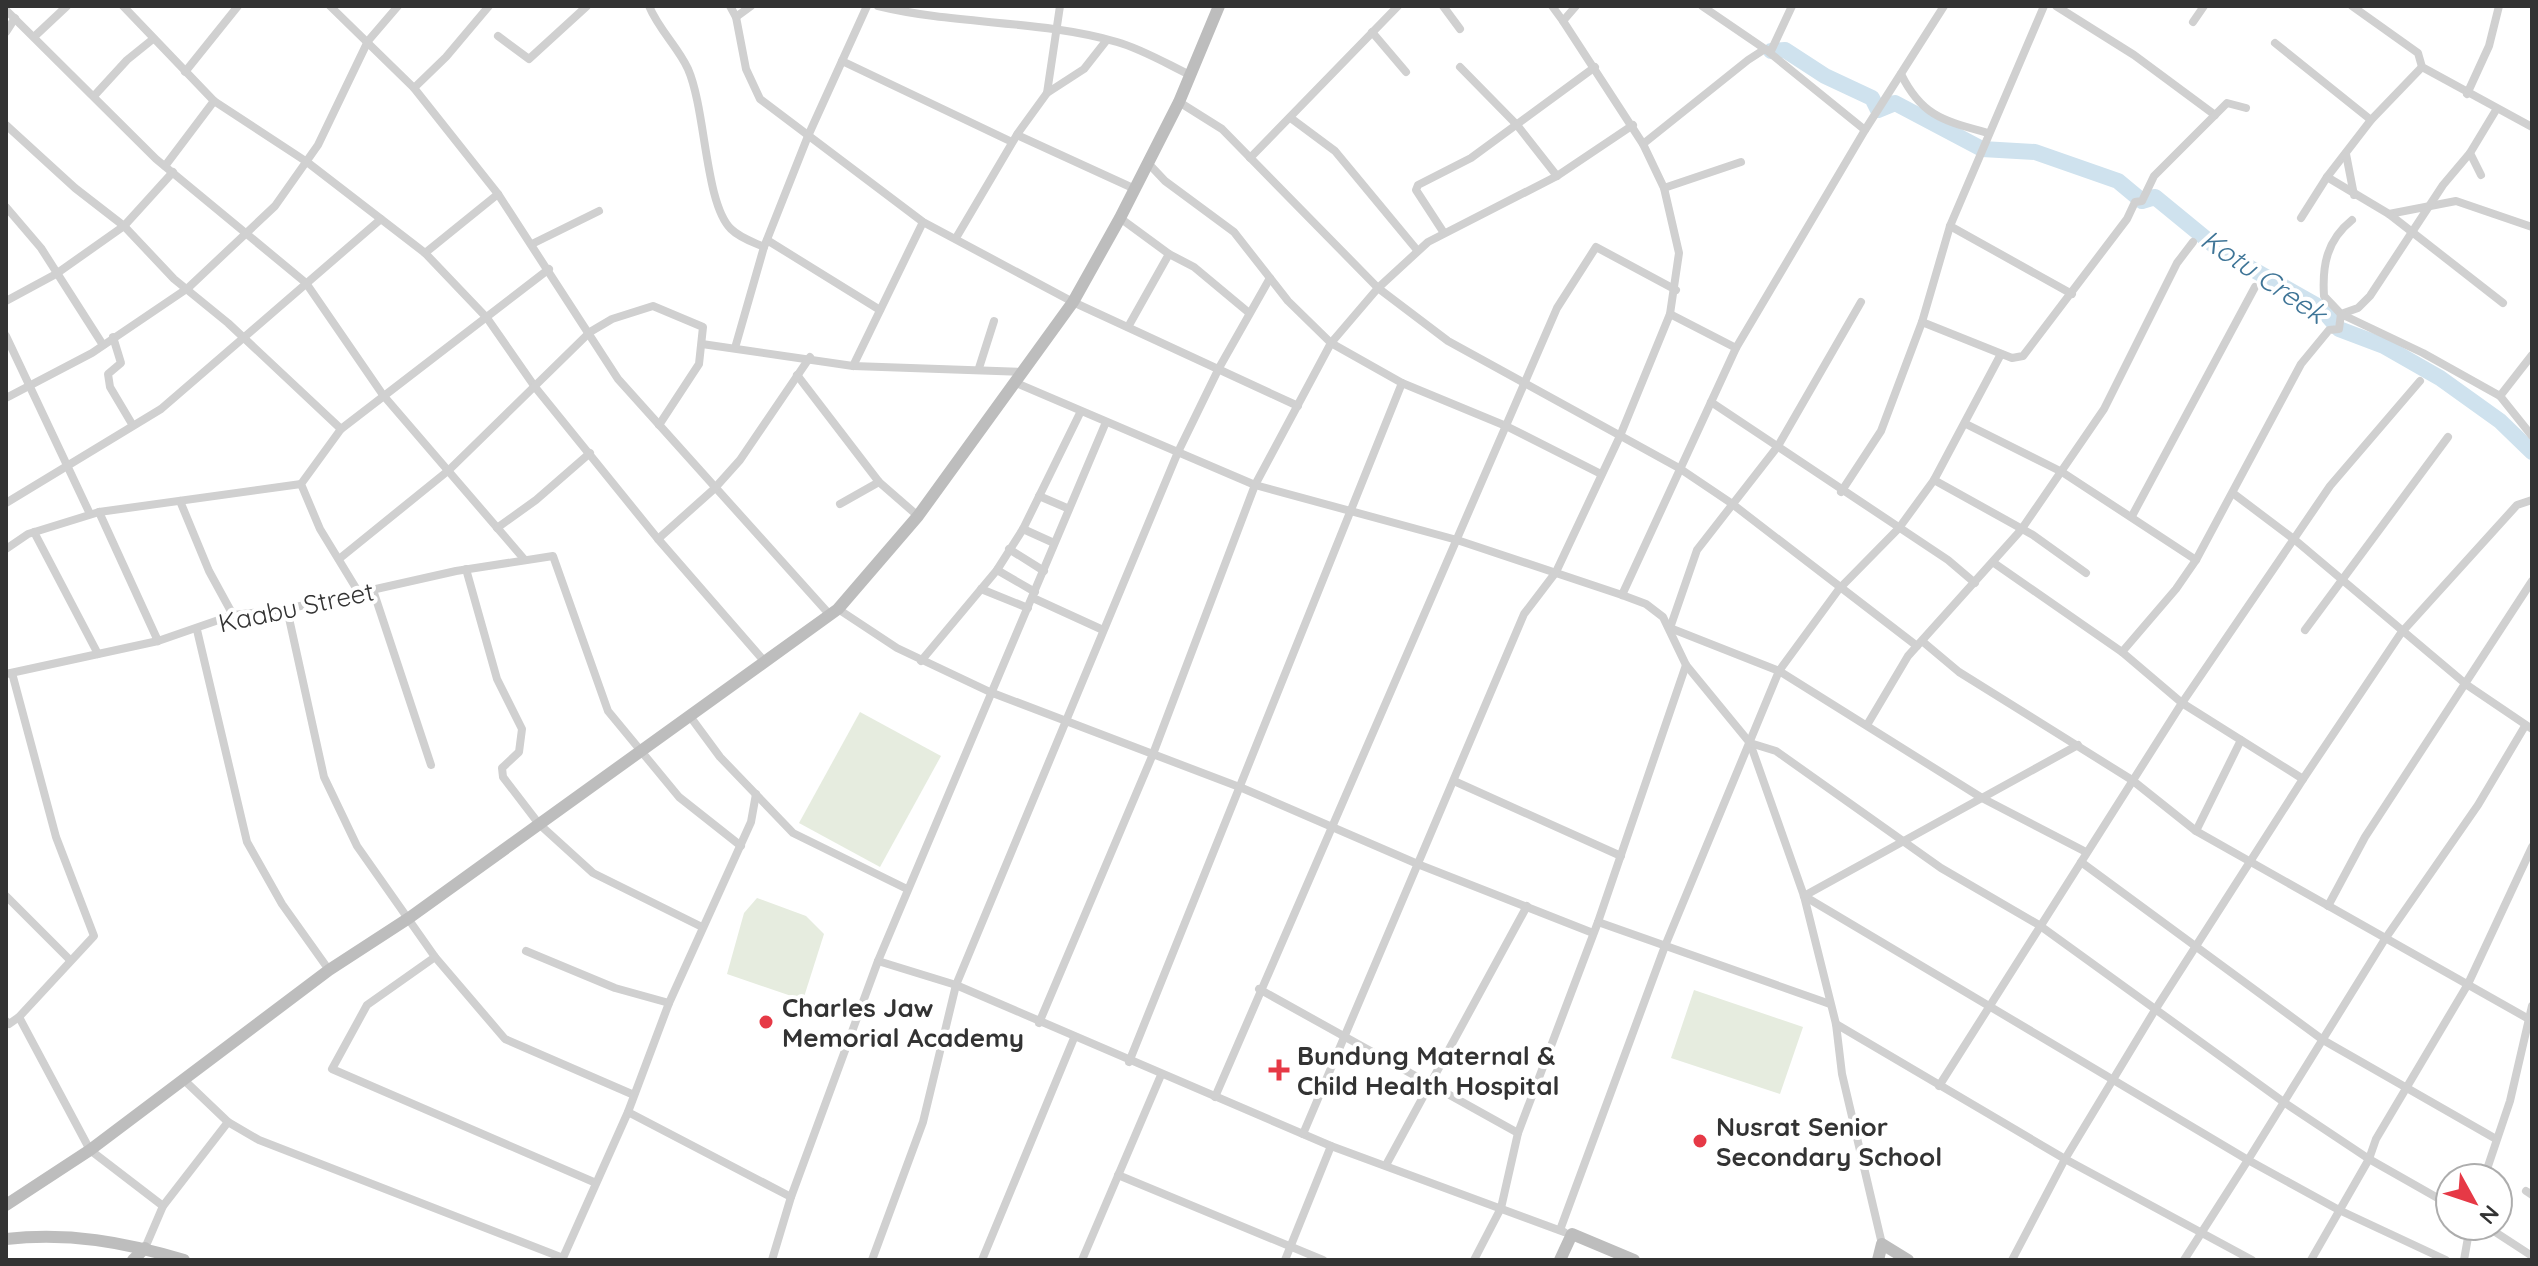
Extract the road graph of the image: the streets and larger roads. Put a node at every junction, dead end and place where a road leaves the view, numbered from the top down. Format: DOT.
graph roads {
  1 [pos="67,6"];
  2 [pos="123,6"];
  3 [pos="238,6"];
  4 [pos="330,6"];
  5 [pos="398,6"];
  6 [pos="489,6"];
  7 [pos="587,6"];
  8 [pos="649,6"];
  9 [pos="730,6"];
  10 [pos="751,6"];
  11 [pos="867,6"];
  12 [pos="878,6"];
  13 [pos="1060,6"];
  14 [pos="1219,6"];
  15 [pos="1398,6"];
  16 [pos="1443,6"];
  17 [pos="1552,6"];
  18 [pos="1576,6"];
  19 [pos="1702,6"];
  20 [pos="1792,6"];
  21 [pos="1944,6"];
  22 [pos="2044,6"];
  23 [pos="2056,6"];
  24 [pos="2204,6"];
  25 [pos="2352,6"];
  26 [pos="2499,6"];
  27 [pos="9,9"];
  28 [pos="736,17"];
  29 [pos="15,18"];
  30 [pos="1563,21"];
  31 [pos="2193,22"];
  32 [pos="1460,29"];
  33 [pos="6,32"];
  34 [pos="1058,32"];
  35 [pos="1372,32"];
  36 [pos="35,36"];
  37 [pos="498,36"];
  38 [pos="153,39"];
  39 [pos="368,41"];
  40 [pos="1106,41"];
  41 [pos="2275,43"];
  42 [pos="1765,49"];
  43 [pos="842,61"];
  44 [pos="1460,67"];
  45 [pos="1595,67"];
  46 [pos="2422,67"];
  47 [pos="185,72"];
  48 [pos="1406,72"];
  49 [pos="1901,74"];
  50 [pos="1190,75"];
  51 [pos="414,88"];
  52 [pos="1047,93"];
  53 [pos="2467,94"];
  54 [pos="94,96"];
  55 [pos="214,101"];
  56 [pos="1179,102"];
  57 [pos="2246,108"];
  58 [pos="2496,110"];
  59 [pos="2215,115"];
  60 [pos="1292,119"];
  61 [pos="2371,120"];
  62 [pos="6,125"];
  63 [pos="1517,125"];
  64 [pos="1633,125"];
  65 [pos="2532,127"];
  66 [pos="1865,130"];
  67 [pos="1988,133"];
  68 [pos="808,136"];
  69 [pos="1014,138"];
  70 [pos="1643,144"];
  71 [pos="2470,153"];
  72 [pos="2346,154"];
  73 [pos="1250,158"];
  74 [pos="307,162"];
  75 [pos="1741,162"];
  76 [pos="1148,163"];
  77 [pos="169,169"];
  78 [pos="2481,175"];
  79 [pos="1557,176"];
  80 [pos="2327,177"];
  81 [pos="2443,185"];
  82 [pos="1664,188"];
  83 [pos="1135,189"];
  84 [pos="498,194"];
  85 [pos="2354,195"];
  86 [pos="2456,201"];
  87 [pos="6,207"];
  88 [pos="2428,208"];
  89 [pos="599,211"];
  90 [pos="2389,214"];
  91 [pos="1120,218"];
  92 [pos="2301,218"];
  93 [pos="381,219"];
  94 [pos="2352,220"];
  95 [pos="923,222"];
  96 [pos="124,226"];
  97 [pos="1950,226"];
  98 [pos="2532,227"];
  99 [pos="247,233"];
  100 [pos="1444,233"];
  101 [pos="2414,233"];
  102 [pos="956,238"];
  103 [pos="2193,242"];
  104 [pos="532,244"];
  105 [pos="766,244"];
  106 [pos="1417,250"];
  107 [pos="425,253"];
  108 [pos="1169,254"];
  109 [pos="549,269"];
  110 [pos="56,274"];
  111 [pos="1270,278"];
  112 [pos="306,283"];
  113 [pos="2255,287"];
  114 [pos="188,288"];
  115 [pos="1378,288"];
  116 [pos="1676,290"];
  117 [pos="2072,294"];
  118 [pos="6,301"];
  119 [pos="1073,302"];
  120 [pos="1861,302"];
  121 [pos="2503,303"];
  122 [pos="880,310"];
  123 [pos="1248,312"];
  124 [pos="1670,314"];
  125 [pos="2341,314"];
  126 [pos="487,318"];
  127 [pos="994,321"];
  128 [pos="1922,322"];
  129 [pos="1128,327"];
  130 [pos="590,332"];
  131 [pos="6,336"];
  132 [pos="113,337"];
  133 [pos="242,338"];
  134 [pos="1331,343"];
  135 [pos="702,344"];
  136 [pos="103,345"];
  137 [pos="735,348"];
  138 [pos="1736,348"];
  139 [pos="2001,354"];
  140 [pos="2532,355"];
  141 [pos="810,357"];
  142 [pos="853,366"];
  143 [pos="979,368"];
  144 [pos="1219,368"];
  145 [pos="797,375"];
  146 [pos="1020,377"];
  147 [pos="1525,381"];
  148 [pos="2420,381"];
  149 [pos="31,383"];
  150 [pos="1402,383"];
  151 [pos="535,387"];
  152 [pos="383,395"];
  153 [pos="2500,396"];
  154 [pos="6,398"];
  155 [pos="1711,402"];
  156 [pos="1298,406"];
  157 [pos="1080,413"];
  158 [pos="1106,422"];
  159 [pos="132,424"];
  160 [pos="1966,424"];
  161 [pos="659,425"];
  162 [pos="1506,426"];
  163 [pos="341,429"];
  164 [pos="1620,436"];
  165 [pos="2532,436"];
  166 [pos="2448,437"];
  167 [pos="1778,446"];
  168 [pos="1178,452"];
  169 [pos="590,453"];
  170 [pos="68,465"];
  171 [pos="1679,468"];
  172 [pos="449,470"];
  173 [pos="2062,472"];
  174 [pos="1601,474"];
  175 [pos="1934,480"];
  176 [pos="879,482"];
  177 [pos="301,484"];
  178 [pos="1255,485"];
  179 [pos="714,489"];
  180 [pos="1841,492"];
  181 [pos="2234,494"];
  182 [pos="1039,496"];
  183 [pos="2532,500"];
  184 [pos="180,501"];
  185 [pos="6,503"];
  186 [pos="1731,503"];
  187 [pos="840,504"];
  188 [pos="1067,508"];
  189 [pos="95,513"];
  190 [pos="1352,513"];
  191 [pos="918,516"];
  192 [pos="2132,516"];
  193 [pos="497,528"];
  194 [pos="1899,528"];
  195 [pos="1023,529"];
  196 [pos="2021,530"];
  197 [pos="34,532"];
  198 [pos="658,539"];
  199 [pos="1457,540"];
  200 [pos="2295,540"];
  201 [pos="1054,543"];
  202 [pos="6,549"];
  203 [pos="1009,549"];
  204 [pos="339,559"];
  205 [pos="524,559"];
  206 [pos="2196,560"];
  207 [pos="1994,563"];
  208 [pos="466,569"];
  209 [pos="997,570"];
  210 [pos="1044,571"];
  211 [pos="1556,572"];
  212 [pos="2086,573"];
  213 [pos="2343,581"];
  214 [pos="2532,581"];
  215 [pos="1975,583"];
  216 [pos="981,589"];
  217 [pos="1839,589"];
  218 [pos="373,590"];
  219 [pos="359,593"];
  220 [pos="1034,595"];
  221 [pos="1622,595"];
  222 [pos="2522,596"];
  223 [pos="2532,602"];
  224 [pos="1028,608"];
  225 [pos="287,609"];
  226 [pos="834,612"];
  227 [pos="233,615"];
  228 [pos="1670,628"];
  229 [pos="197,630"];
  230 [pos="1103,630"];
  231 [pos="2305,630"];
  232 [pos="2401,633"];
  233 [pos="158,641"];
  234 [pos="1920,644"];
  235 [pos="2122,652"];
  236 [pos="98,654"];
  237 [pos="921,661"];
  238 [pos="765,662"];
  239 [pos="1686,665"];
  240 [pos="1779,671"];
  241 [pos="9,674"];
  242 [pos="2467,685"];
  243 [pos="990,692"];
  244 [pos="2182,703"];
  245 [pos="689,715"];
  246 [pos="1064,721"];
  247 [pos="1867,725"];
  248 [pos="2528,727"];
  249 [pos="2241,740"];
  250 [pos="1750,743"];
  251 [pos="2078,745"];
  252 [pos="639,749"];
  253 [pos="1153,754"];
  254 [pos="431,765"];
  255 [pos="2303,779"];
  256 [pos="2132,780"];
  257 [pos="1454,781"];
  258 [pos="1242,788"];
  259 [pos="756,794"];
  260 [pos="1982,798"];
  261 [pos="539,824"];
  262 [pos="1330,828"];
  263 [pos="2196,831"];
  264 [pos="1905,842"];
  265 [pos="741,846"];
  266 [pos="2532,847"];
  267 [pos="2086,852"];
  268 [pos="1621,856"];
  269 [pos="2081,862"];
  270 [pos="2251,863"];
  271 [pos="1420,865"];
  272 [pos="907,889"];
  273 [pos="6,896"];
  274 [pos="1804,896"];
  275 [pos="1527,906"];
  276 [pos="2328,906"];
  277 [pos="409,918"];
  278 [pos="1598,922"];
  279 [pos="2039,925"];
  280 [pos="702,927"];
  281 [pos="1593,933"];
  282 [pos="2385,939"];
  283 [pos="1665,946"];
  284 [pos="2198,946"];
  285 [pos="526,951"];
  286 [pos="435,957"];
  287 [pos="69,959"];
  288 [pos="878,961"];
  289 [pos="329,970"];
  290 [pos="2468,984"];
  291 [pos="956,985"];
  292 [pos="1259,989"];
  293 [pos="669,1003"];
  294 [pos="1830,1004"];
  295 [pos="1990,1004"];
  296 [pos="2532,1006"];
  297 [pos="2155,1010"];
  298 [pos="19,1017"];
  299 [pos="1039,1023"];
  300 [pos="7,1024"];
  301 [pos="1836,1024"];
  302 [pos="2528,1025"];
  303 [pos="1074,1038"];
  304 [pos="1343,1038"];
  305 [pos="2323,1040"];
  306 [pos="1129,1062"];
  307 [pos="1161,1075"];
  308 [pos="184,1080"];
  309 [pos="2114,1080"];
  310 [pos="1431,1082"];
  311 [pos="1939,1086"];
  312 [pos="2405,1090"];
  313 [pos="634,1095"];
  314 [pos="1215,1097"];
  315 [pos="2285,1103"];
  316 [pos="628,1112"];
  317 [pos="228,1122"];
  318 [pos="1518,1133"];
  319 [pos="1303,1134"];
  320 [pos="2496,1139"];
  321 [pos="1331,1146"];
  322 [pos="90,1150"];
  323 [pos="2065,1159"];
  324 [pos="2369,1159"];
  325 [pos="2248,1160"];
  326 [pos="2489,1162"];
  327 [pos="1386,1165"];
  328 [pos="1118,1175"];
  329 [pos="596,1183"];
  330 [pos="2434,1196"];
  331 [pos="791,1197"];
  332 [pos="6,1205"];
  333 [pos="163,1206"];
  334 [pos="1501,1208"];
  335 [pos="2339,1210"];
  336 [pos="1566,1232"];
  337 [pos="2203,1232"];
  338 [pos="6,1239"];
  339 [pos="2511,1242"];
  340 [pos="1882,1244"];
  341 [pos="1290,1247"];
  342 [pos="145,1248"];
  343 [pos="2532,1256"];
  344 [pos="562,1259"];
  345 [pos="133,1260"];
  346 [pos="184,1260"];
  347 [pos="772,1260"];
  348 [pos="872,1260"];
  349 [pos="982,1260"];
  350 [pos="1082,1260"];
  351 [pos="1285,1260"];
  352 [pos="1323,1260"];
  353 [pos="1474,1260"];
  354 [pos="1560,1260"];
  355 [pos="1634,1260"];
  356 [pos="1878,1260"];
  357 [pos="1908,1260"];
  358 [pos="2012,1260"];
  359 [pos="2184,1260"];
  360 [pos="2252,1260"];
  361 [pos="2311,1260"];
  362 [pos="2446,1260"];
  1 -- 36 [label="street"];
  2 -- 38 [label="street"];
  3 -- 47 [label="street"];
  4 -- 39 [label="street"];
  5 -- 39 [label="street"];
  6 -- 51 [label="street"];
  7 -- 37 [label="street"];
  8 -- 105 [label="street"];
  9 -- 28 [label="street"];
  10 -- 28 [label="street"];
  11 -- 43 [label="street"];
  12 -- 34 [label="street"];
  13 -- 34 [label="street"];
  14 -- 50 [label="street"];
  15 -- 35 [label="street"];
  16 -- 32 [label="street"];
  17 -- 30 [label="street"];
  18 -- 30 [label="street"];
  19 -- 42 [label="street"];
  20 -- 42 [label="street"];
  21 -- 49 [label="street"];
  22 -- 67 [label="street"];
  23 -- 59 [label="street"];
  24 -- 31 [label="street"];
  25 -- 46 [label="street"];
  26 -- 53 [label="street"];
  27 -- 29 [label="street"];
  28 -- 68 [label="street"];
  29 -- 33 [label="street"];
  29 -- 36 [label="street"];
  30 -- 45 [label="street"];
  34 -- 40 [label="street"];
  34 -- 52 [label="street"];
  35 -- 48 [label="street"];
  35 -- 60 [label="street"];
  36 -- 54 [label="street"];
  38 -- 47 [label="street"];
  38 -- 54 [label="street"];
  39 -- 51 [label="street"];
  39 -- 74 [label="street"];
  40 -- 50 [label="street"];
  40 -- 52 [label="street"];
  41 -- 61 [label="street"];
  42 -- 66 [label="street"];
  42 -- 70 [label="street"];
  43 -- 68 [label="street"];
  43 -- 69 [label="street"];
  44 -- 63 [label="street"];
  45 -- 63 [label="street"];
  45 -- 64 [label="street"];
  46 -- 53 [label="street"];
  46 -- 61 [label="street"];
  47 -- 55 [label="street"];
  49 -- 66 [label="street"];
  49 -- 67 [label="street"];
  50 -- 56 [label="street"];
  51 -- 84 [label="street"];
  52 -- 69 [label="street"];
  53 -- 58 [label="street"];
  54 -- 77 [label="street"];
  55 -- 74 [label="street"];
  55 -- 77 [label="street"];
  56 -- 73 [label="street"];
  56 -- 76 [label="street"];
  57 -- 59 [label="street"];
  58 -- 65 [label="street"];
  58 -- 71 [label="street"];
  59 -- 117 [label="street"];
  60 -- 73 [label="street"];
  60 -- 106 [label="street"];
  61 -- 72 [label="street"];
  62 -- 96 [label="street"];
  63 -- 79 [label="street"];
  63 -- 100 [label="street"];
  64 -- 70 [label="street"];
  64 -- 79 [label="street"];
  66 -- 138 [label="street"];
  67 -- 97 [label="street"];
  68 -- 95 [label="street"];
  68 -- 105 [label="street"];
  69 -- 83 [label="street"];
  69 -- 102 [label="street"];
  70 -- 82 [label="street"];
  71 -- 78 [label="street"];
  71 -- 81 [label="street"];
  72 -- 80 [label="street"];
  72 -- 85 [label="street"];
  73 -- 115 [label="street"];
  74 -- 93 [label="street"];
  74 -- 99 [label="street"];
  75 -- 82 [label="street"];
  76 -- 83 [label="street"];
  76 -- 111 [label="street"];
  77 -- 96 [label="street"];
  77 -- 99 [label="street"];
  79 -- 100 [label="street"];
  80 -- 85 [label="street"];
  80 -- 92 [label="street"];
  81 -- 86 [label="street"];
  81 -- 88 [label="street"];
  82 -- 116 [label="street"];
  83 -- 91 [label="street"];
  84 -- 104 [label="street"];
  84 -- 107 [label="street"];
  85 -- 90 [label="street"];
  86 -- 88 [label="street"];
  86 -- 98 [label="street"];
  87 -- 110 [label="street"];
  88 -- 90 [label="street"];
  88 -- 101 [label="street"];
  89 -- 104 [label="street"];
  90 -- 101 [label="street"];
  91 -- 108 [label="street"];
  91 -- 119 [label="street"];
  93 -- 107 [label="street"];
  93 -- 112 [label="street"];
  94 -- 125 [label="street"];
  95 -- 102 [label="street"];
  95 -- 122 [label="street"];
  96 -- 110 [label="street"];
  96 -- 114 [label="street"];
  97 -- 117 [label="street"];
  97 -- 128 [label="street"];
  99 -- 112 [label="street"];
  99 -- 114 [label="street"];
  100 -- 106 [label="street"];
  101 -- 121 [label="street"];
  101 -- 125 [label="street"];
  102 -- 119 [label="street"];
  103 -- 173 [label="street"];
  104 -- 109 [label="street"];
  105 -- 122 [label="street"];
  105 -- 137 [label="street"];
  106 -- 115 [label="street"];
  107 -- 126 [label="street"];
  108 -- 123 [label="street"];
  108 -- 129 [label="street"];
  109 -- 126 [label="street"];
  109 -- 130 [label="street"];
  110 -- 118 [label="street"];
  110 -- 136 [label="street"];
  111 -- 123 [label="street"];
  111 -- 134 [label="street"];
  112 -- 133 [label="street"];
  112 -- 152 [label="street"];
  113 -- 192 [label="street"];
  114 -- 132 [label="street"];
  114 -- 133 [label="street"];
  115 -- 134 [label="street"];
  115 -- 147 [label="street"];
  116 -- 124 [label="street"];
  116 -- 147 [label="street"];
  117 -- 139 [label="street"];
  119 -- 129 [label="street"];
  119 -- 146 [label="street"];
  120 -- 167 [label="street"];
  122 -- 142 [label="street"];
  123 -- 144 [label="street"];
  124 -- 138 [label="street"];
  124 -- 164 [label="street"];
  125 -- 153 [label="street"];
  125 -- 181 [label="street"];
  126 -- 151 [label="street"];
  126 -- 152 [label="street"];
  127 -- 143 [label="street"];
  128 -- 139 [label="street"];
  128 -- 180 [label="street"];
  129 -- 144 [label="street"];
  130 -- 135 [label="street"];
  130 -- 151 [label="street"];
  130 -- 161 [label="street"];
  131 -- 149 [label="street"];
  132 -- 136 [label="street"];
  132 -- 159 [label="street"];
  133 -- 159 [label="street"];
  133 -- 163 [label="street"];
  134 -- 150 [label="street"];
  134 -- 156 [label="street"];
  135 -- 137 [label="street"];
  135 -- 161 [label="street"];
  136 -- 149 [label="street"];
  137 -- 141 [label="street"];
  138 -- 155 [label="street"];
  139 -- 160 [label="street"];
  140 -- 153 [label="street"];
  141 -- 142 [label="street"];
  141 -- 145 [label="street"];
  142 -- 143 [label="street"];
  143 -- 146 [label="street"];
  144 -- 156 [label="street"];
  144 -- 168 [label="street"];
  145 -- 176 [label="street"];
  145 -- 179 [label="street"];
  146 -- 157 [label="street"];
  146 -- 191 [label="street"];
  147 -- 162 [label="street"];
  147 -- 164 [label="street"];
  148 -- 200 [label="street"];
  149 -- 154 [label="street"];
  149 -- 170 [label="street"];
  150 -- 162 [label="street"];
  150 -- 190 [label="street"];
  151 -- 169 [label="street"];
  151 -- 172 [label="street"];
  152 -- 163 [label="street"];
  152 -- 172 [label="street"];
  153 -- 165 [label="street"];
  155 -- 167 [label="street"];
  155 -- 171 [label="street"];
  156 -- 178 [label="street"];
  157 -- 158 [label="street"];
  157 -- 182 [label="street"];
  158 -- 168 [label="street"];
  158 -- 188 [label="street"];
  159 -- 170 [label="street"];
  160 -- 173 [label="street"];
  160 -- 175 [label="street"];
  161 -- 179 [label="street"];
  162 -- 174 [label="street"];
  162 -- 199 [label="street"];
  163 -- 177 [label="street"];
  164 -- 171 [label="street"];
  164 -- 174 [label="street"];
  166 -- 213 [label="street"];
  167 -- 180 [label="street"];
  167 -- 186 [label="street"];
  168 -- 178 [label="street"];
  168 -- 230 [label="street"];
  169 -- 193 [label="street"];
  169 -- 198 [label="street"];
  170 -- 185 [label="street"];
  170 -- 189 [label="street"];
  171 -- 186 [label="street"];
  171 -- 221 [label="street"];
  172 -- 193 [label="street"];
  172 -- 204 [label="street"];
  173 -- 192 [label="street"];
  173 -- 196 [label="street"];
  174 -- 211 [label="street"];
  175 -- 194 [label="street"];
  175 -- 196 [label="street"];
  176 -- 187 [label="street"];
  176 -- 191 [label="street"];
  177 -- 184 [label="street"];
  177 -- 204 [label="street"];
  178 -- 190 [label="street"];
  178 -- 253 [label="street"];
  179 -- 198 [label="street"];
  179 -- 226 [label="street"];
  180 -- 194 [label="street"];
  181 -- 200 [label="street"];
  181 -- 206 [label="street"];
  182 -- 188 [label="street"];
  182 -- 195 [label="street"];
  183 -- 232 [label="street"];
  184 -- 189 [label="street"];
  184 -- 227 [label="street"];
  186 -- 217 [label="street"];
  186 -- 228 [label="street"];
  188 -- 201 [label="street"];
  189 -- 197 [label="street"];
  189 -- 233 [label="street"];
  190 -- 199 [label="street"];
  190 -- 258 [label="street"];
  191 -- 226 [label="street"];
  192 -- 206 [label="street"];
  193 -- 205 [label="street"];
  194 -- 215 [label="street"];
  194 -- 217 [label="street"];
  195 -- 201 [label="street"];
  195 -- 203 [label="street"];
  196 -- 207 [label="street"];
  196 -- 212 [label="street"];
  197 -- 202 [label="street"];
  197 -- 236 [label="street"];
  198 -- 238 [label="street"];
  199 -- 211 [label="street"];
  199 -- 262 [label="street"];
  200 -- 213 [label="street"];
  200 -- 244 [label="street"];
  201 -- 210 [label="street"];
  203 -- 209 [label="street"];
  203 -- 210 [label="street"];
  204 -- 219 [label="street"];
  205 -- 208 [label="street, Kaabu Street"];
  205 -- 252 [label="street, Kaabu Street"];
  206 -- 235 [label="street"];
  207 -- 215 [label="street"];
  207 -- 235 [label="street"];
  208 -- 218 [label="street, Kaabu Street"];
  208 -- 261 [label="street"];
  209 -- 216 [label="street"];
  209 -- 220 [label="street"];
  210 -- 220 [label="street"];
  211 -- 221 [label="street"];
  211 -- 257 [label="street"];
  213 -- 231 [label="street"];
  213 -- 232 [label="street"];
  214 -- 222 [label="street"];
  215 -- 234 [label="street"];
  216 -- 224 [label="street"];
  216 -- 237 [label="street"];
  217 -- 234 [label="street"];
  217 -- 240 [label="street"];
  218 -- 219 [label="street, Kaabu Street"];
  218 -- 254 [label="street"];
  219 -- 225 [label="street, Kaabu Street"];
  220 -- 224 [label="street"];
  220 -- 230 [label="street"];
  221 -- 228 [label="street"];
  222 -- 223 [label="street"];
  222 -- 242 [label="street"];
  224 -- 243 [label="street"];
  225 -- 227 [label="street, Kaabu Street"];
  225 -- 277 [label="street"];
  226 -- 237 [label="street"];
  226 -- 238 [label="street"];
  227 -- 229 [label="street, Kaabu Street"];
  228 -- 239 [label="street"];
  228 -- 240 [label="street"];
  229 -- 233 [label="street, Kaabu Street"];
  229 -- 289 [label="street"];
  230 -- 246 [label="street"];
  232 -- 242 [label="street"];
  232 -- 255 [label="street"];
  233 -- 236 [label="street, Kaabu Street"];
  234 -- 247 [label="street"];
  234 -- 251 [label="street"];
  235 -- 244 [label="street"];
  236 -- 241 [label="street, Kaabu Street"];
  237 -- 243 [label="street"];
  238 -- 245 [label="street"];
  239 -- 250 [label="street"];
  239 -- 268 [label="street"];
  240 -- 247 [label="street"];
  240 -- 250 [label="street"];
  241 -- 287 [label="street"];
  242 -- 248 [label="street"];
  242 -- 276 [label="street"];
  243 -- 246 [label="street"];
  243 -- 272 [label="street"];
  244 -- 249 [label="street"];
  244 -- 256 [label="street"];
  245 -- 252 [label="street"];
  245 -- 259 [label="street"];
  246 -- 253 [label="street"];
  246 -- 291 [label="street"];
  247 -- 260 [label="street"];
  248 -- 282 [label="street"];
  249 -- 255 [label="street"];
  249 -- 263 [label="street"];
  250 -- 264 [label="street"];
  250 -- 274 [label="street"];
  250 -- 283 [label="street"];
  251 -- 256 [label="street"];
  251 -- 260 [label="street"];
  252 -- 261 [label="street"];
  252 -- 265 [label="street"];
  253 -- 258 [label="street"];
  253 -- 299 [label="street"];
  255 -- 270 [label="street"];
  256 -- 263 [label="street"];
  256 -- 267 [label="street"];
  257 -- 268 [label="street"];
  257 -- 271 [label="street"];
  258 -- 262 [label="street"];
  258 -- 306 [label="street"];
  259 -- 265 [label="street"];
  259 -- 272 [label="street"];
  260 -- 264 [label="street"];
  260 -- 267 [label="street"];
  261 -- 277 [label="street"];
  261 -- 280 [label="street"];
  262 -- 271 [label="street"];
  262 -- 292 [label="street"];
  263 -- 270 [label="street"];
  264 -- 274 [label="street"];
  264 -- 279 [label="street"];
  265 -- 280 [label="street"];
  266 -- 290 [label="street"];
  267 -- 269 [label="street"];
  268 -- 278 [label="street"];
  269 -- 279 [label="street"];
  269 -- 284 [label="street"];
  270 -- 276 [label="street"];
  270 -- 284 [label="street"];
  271 -- 275 [label="street"];
  271 -- 304 [label="street"];
  272 -- 288 [label="street"];
  273 -- 287 [label="street"];
  274 -- 294 [label="street"];
  274 -- 295 [label="street"];
  275 -- 281 [label="street"];
  275 -- 310 [label="street"];
  276 -- 282 [label="street"];
  277 -- 286 [label="street"];
  277 -- 289 [label="street"];
  278 -- 281 [label="street"];
  278 -- 283 [label="street"];
  279 -- 295 [label="street"];
  279 -- 297 [label="street"];
  280 -- 293 [label="street"];
  281 -- 318 [label="street"];
  282 -- 290 [label="street"];
  282 -- 305 [label="street"];
  283 -- 294 [label="street"];
  283 -- 336 [label="street"];
  284 -- 297 [label="street"];
  284 -- 305 [label="street"];
  285 -- 293 [label="street"];
  286 -- 313 [label="street"];
  286 -- 329 [label="street"];
  287 -- 298 [label="street"];
  288 -- 291 [label="street"];
  288 -- 331 [label="street"];
  289 -- 308 [label="street"];
  290 -- 302 [label="street"];
  290 -- 312 [label="street"];
  291 -- 299 [label="street"];
  291 -- 348 [label="street"];
  292 -- 304 [label="street"];
  292 -- 314 [label="street"];
  293 -- 313 [label="street"];
  294 -- 301 [label="street"];
  295 -- 309 [label="street"];
  295 -- 311 [label="street"];
  296 -- 302 [label="street"];
  297 -- 309 [label="street"];
  297 -- 315 [label="street"];
  298 -- 300 [label="street"];
  298 -- 322 [label="street"];
  299 -- 303 [label="street"];
  301 -- 311 [label="street"];
  301 -- 340 [label="street"];
  302 -- 320 [label="street"];
  303 -- 306 [label="street"];
  303 -- 349 [label="street"];
  304 -- 310 [label="street"];
  304 -- 319 [label="street"];
  305 -- 312 [label="street"];
  305 -- 315 [label="street"];
  306 -- 307 [label="street"];
  307 -- 314 [label="street"];
  307 -- 328 [label="street"];
  308 -- 317 [label="street"];
  308 -- 322 [label="street"];
  309 -- 323 [label="street"];
  309 -- 325 [label="street"];
  310 -- 318 [label="street"];
  310 -- 327 [label="street"];
  311 -- 323 [label="street"];
  312 -- 320 [label="street"];
  312 -- 324 [label="street"];
  313 -- 316 [label="street"];
  314 -- 319 [label="street"];
  315 -- 324 [label="street"];
  315 -- 325 [label="street"];
  316 -- 329 [label="street"];
  316 -- 331 [label="street"];
  317 -- 333 [label="street"];
  317 -- 344 [label="street"];
  318 -- 334 [label="street"];
  319 -- 321 [label="street"];
  320 -- 326 [label="street"];
  321 -- 327 [label="street"];
  321 -- 341 [label="street"];
  322 -- 332 [label="street"];
  322 -- 333 [label="street"];
  323 -- 337 [label="street"];
  323 -- 358 [label="street"];
  324 -- 330 [label="street"];
  324 -- 335 [label="street"];
  325 -- 335 [label="street"];
  325 -- 337 [label="street"];
  327 -- 334 [label="street"];
  328 -- 341 [label="street"];
  328 -- 350 [label="street"];
  329 -- 344 [label="street"];
  331 -- 347 [label="street"];
  333 -- 342 [label="street"];
  334 -- 336 [label="street"];
  334 -- 353 [label="street"];
  335 -- 361 [label="street"];
  335 -- 362 [label="street"];
  336 -- 354 [label="street"];
  336 -- 355 [label="street"];
  337 -- 359 [label="street"];
  337 -- 360 [label="street"];
  338 -- 342 [label="street"];
  339 -- 343 [label="street"];
  340 -- 356 [label="street"];
  340 -- 357 [label="street"];
  341 -- 351 [label="street"];
  341 -- 352 [label="street"];
  342 -- 345 [label="street"];
  342 -- 346 [label="street"];
}
